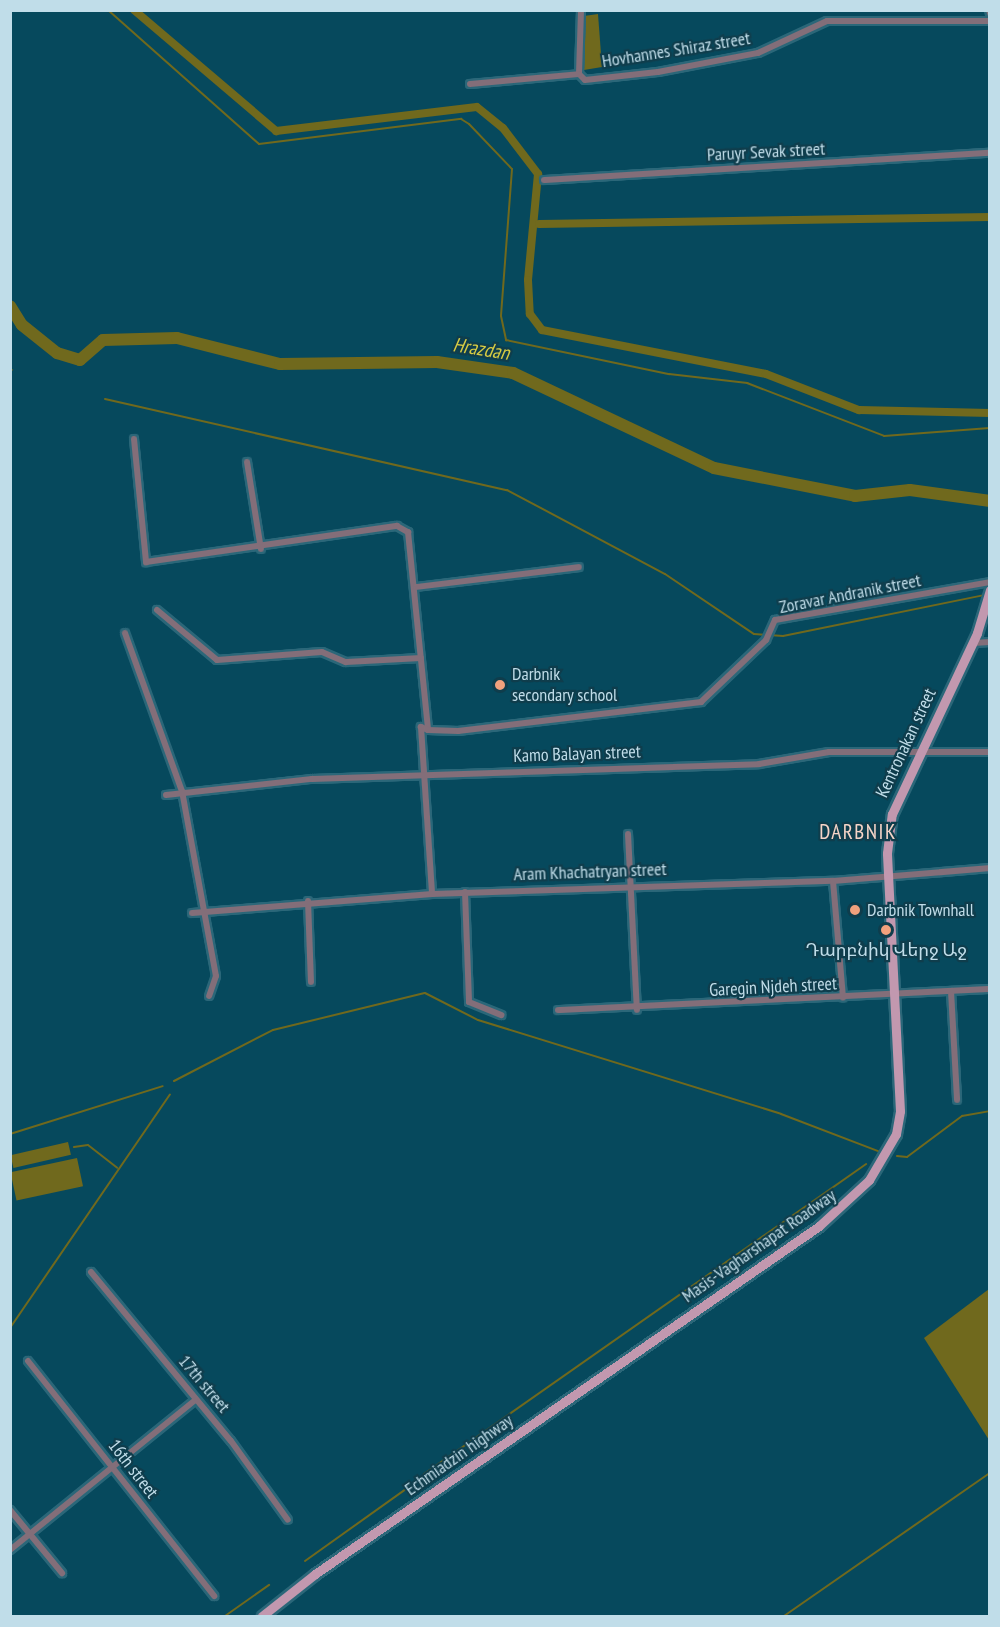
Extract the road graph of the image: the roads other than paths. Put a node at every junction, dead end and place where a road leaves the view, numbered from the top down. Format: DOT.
graph roads {
  1 [pos="581,10"];
  2 [pos="990,21"];
  3 [pos="579,74"];
  4 [pos="470,84"];
  5 [pos="990,153"];
  6 [pos="544,180"];
  7 [pos="134,439"];
  8 [pos="247,462"];
  9 [pos="261,549"];
  10 [pos="579,567"];
  11 [pos="990,582"];
  12 [pos="416,587"];
  13 [pos="989,590"];
  14 [pos="157,610"];
  15 [pos="125,633"];
  16 [pos="990,642"];
  17 [pos="973,643"];
  18 [pos="421,658"];
  19 [pos="428,730"];
  20 [pos="990,752"];
  21 [pos="917,754"];
  22 [pos="427,777"];
  23 [pos="182,791"];
  24 [pos="166,795"];
  25 [pos="628,834"];
  26 [pos="990,868"];
  27 [pos="889,876"];
  28 [pos="833,881"];
  29 [pos="630,887"];
  30 [pos="465,892"];
  31 [pos="432,894"];
  32 [pos="308,901"];
  33 [pos="204,912"];
  34 [pos="192,913"];
  35 [pos="312,982"];
  36 [pos="990,989"];
  37 [pos="951,991"];
  38 [pos="898,995"];
  39 [pos="209,996"];
  40 [pos="843,998"];
  41 [pos="558,1010"];
  42 [pos="637,1010"];
  43 [pos="501,1016"];
  44 [pos="957,1100"];
  45 [pos="879,1164"];
  46 [pos="91,1272"];
  47 [pos="677,1324"];
  48 [pos="28,1360"];
  49 [pos="195,1400"];
  50 [pos="110,1465"];
  51 [pos="10,1510"];
  52 [pos="288,1520"];
  53 [pos="29,1534"];
  54 [pos="10,1550"];
  55 [pos="62,1573"];
  56 [pos="214,1596"];
  57 [pos="262,1617"];
  1 -- 3 [label="street"];
  2 -- 3 [label="street, Hovhannes Shiraz street"];
  3 -- 4 [label="street"];
  5 -- 6 [label="street, Paruyr Sevak street"];
  7 -- 9 [label="street"];
  8 -- 9 [label="street"];
  9 -- 12 [label="street"];
  10 -- 12 [label="street"];
  11 -- 19 [label="street, Zoravar Andranik street"];
  12 -- 18 [label="street"];
  13 -- 17 [label="main road, Kentronakan street"];
  14 -- 18 [label="street"];
  15 -- 23 [label="street"];
  16 -- 17 [label="street"];
  17 -- 21 [label="main road, Kentronakan street"];
  18 -- 19 [label="street"];
  19 -- 22 [label="street"];
  20 -- 21 [label="street, Kamo Balayan street"];
  21 -- 22 [label="street, Kamo Balayan street"];
  21 -- 27 [label="main road, Kentronakan street"];
  22 -- 23 [label="street, Kamo Balayan street"];
  22 -- 31 [label="street"];
  23 -- 24 [label="street, Kamo Balayan street"];
  23 -- 33 [label="street"];
  25 -- 29 [label="street"];
  26 -- 27 [label="street, Aram Khachatryan street"];
  27 -- 28 [label="street, Aram Khachatryan street"];
  27 -- 38 [label="main road, Kentronakan street"];
  28 -- 29 [label="street, Aram Khachatryan street"];
  28 -- 40 [label="street"];
  29 -- 30 [label="street, Aram Khachatryan street"];
  29 -- 42 [label="street"];
  30 -- 31 [label="street, Aram Khachatryan street"];
  30 -- 43 [label="street"];
  31 -- 32 [label="street, Aram Khachatryan street"];
  32 -- 33 [label="street, Aram Khachatryan street"];
  32 -- 35 [label="street"];
  33 -- 34 [label="street, Aram Khachatryan street"];
  33 -- 39 [label="street"];
  36 -- 37 [label="street, Garegin Njdeh street"];
  37 -- 38 [label="street, Garegin Njdeh street"];
  37 -- 44 [label="street"];
  38 -- 40 [label="street, Garegin Njdeh street"];
  38 -- 45 [label="main road, Kentronakan street"];
  40 -- 42 [label="street, Garegin Njdeh street"];
  41 -- 42 [label="street, Garegin Njdeh street"];
  45 -- 47 [label="main road, Masis-Vagharshapat Roadway"];
  46 -- 49 [label="street, 17th street"];
  47 -- 57 [label="main road, Echmiadzin highway"];
  48 -- 50 [label="street, 16th street"];
  49 -- 50 [label="street"];
  49 -- 52 [label="street, 17th street"];
  50 -- 53 [label="street"];
  50 -- 56 [label="street, 16th street"];
  51 -- 53 [label="street"];
  53 -- 54 [label="street"];
  53 -- 55 [label="street"];
}
